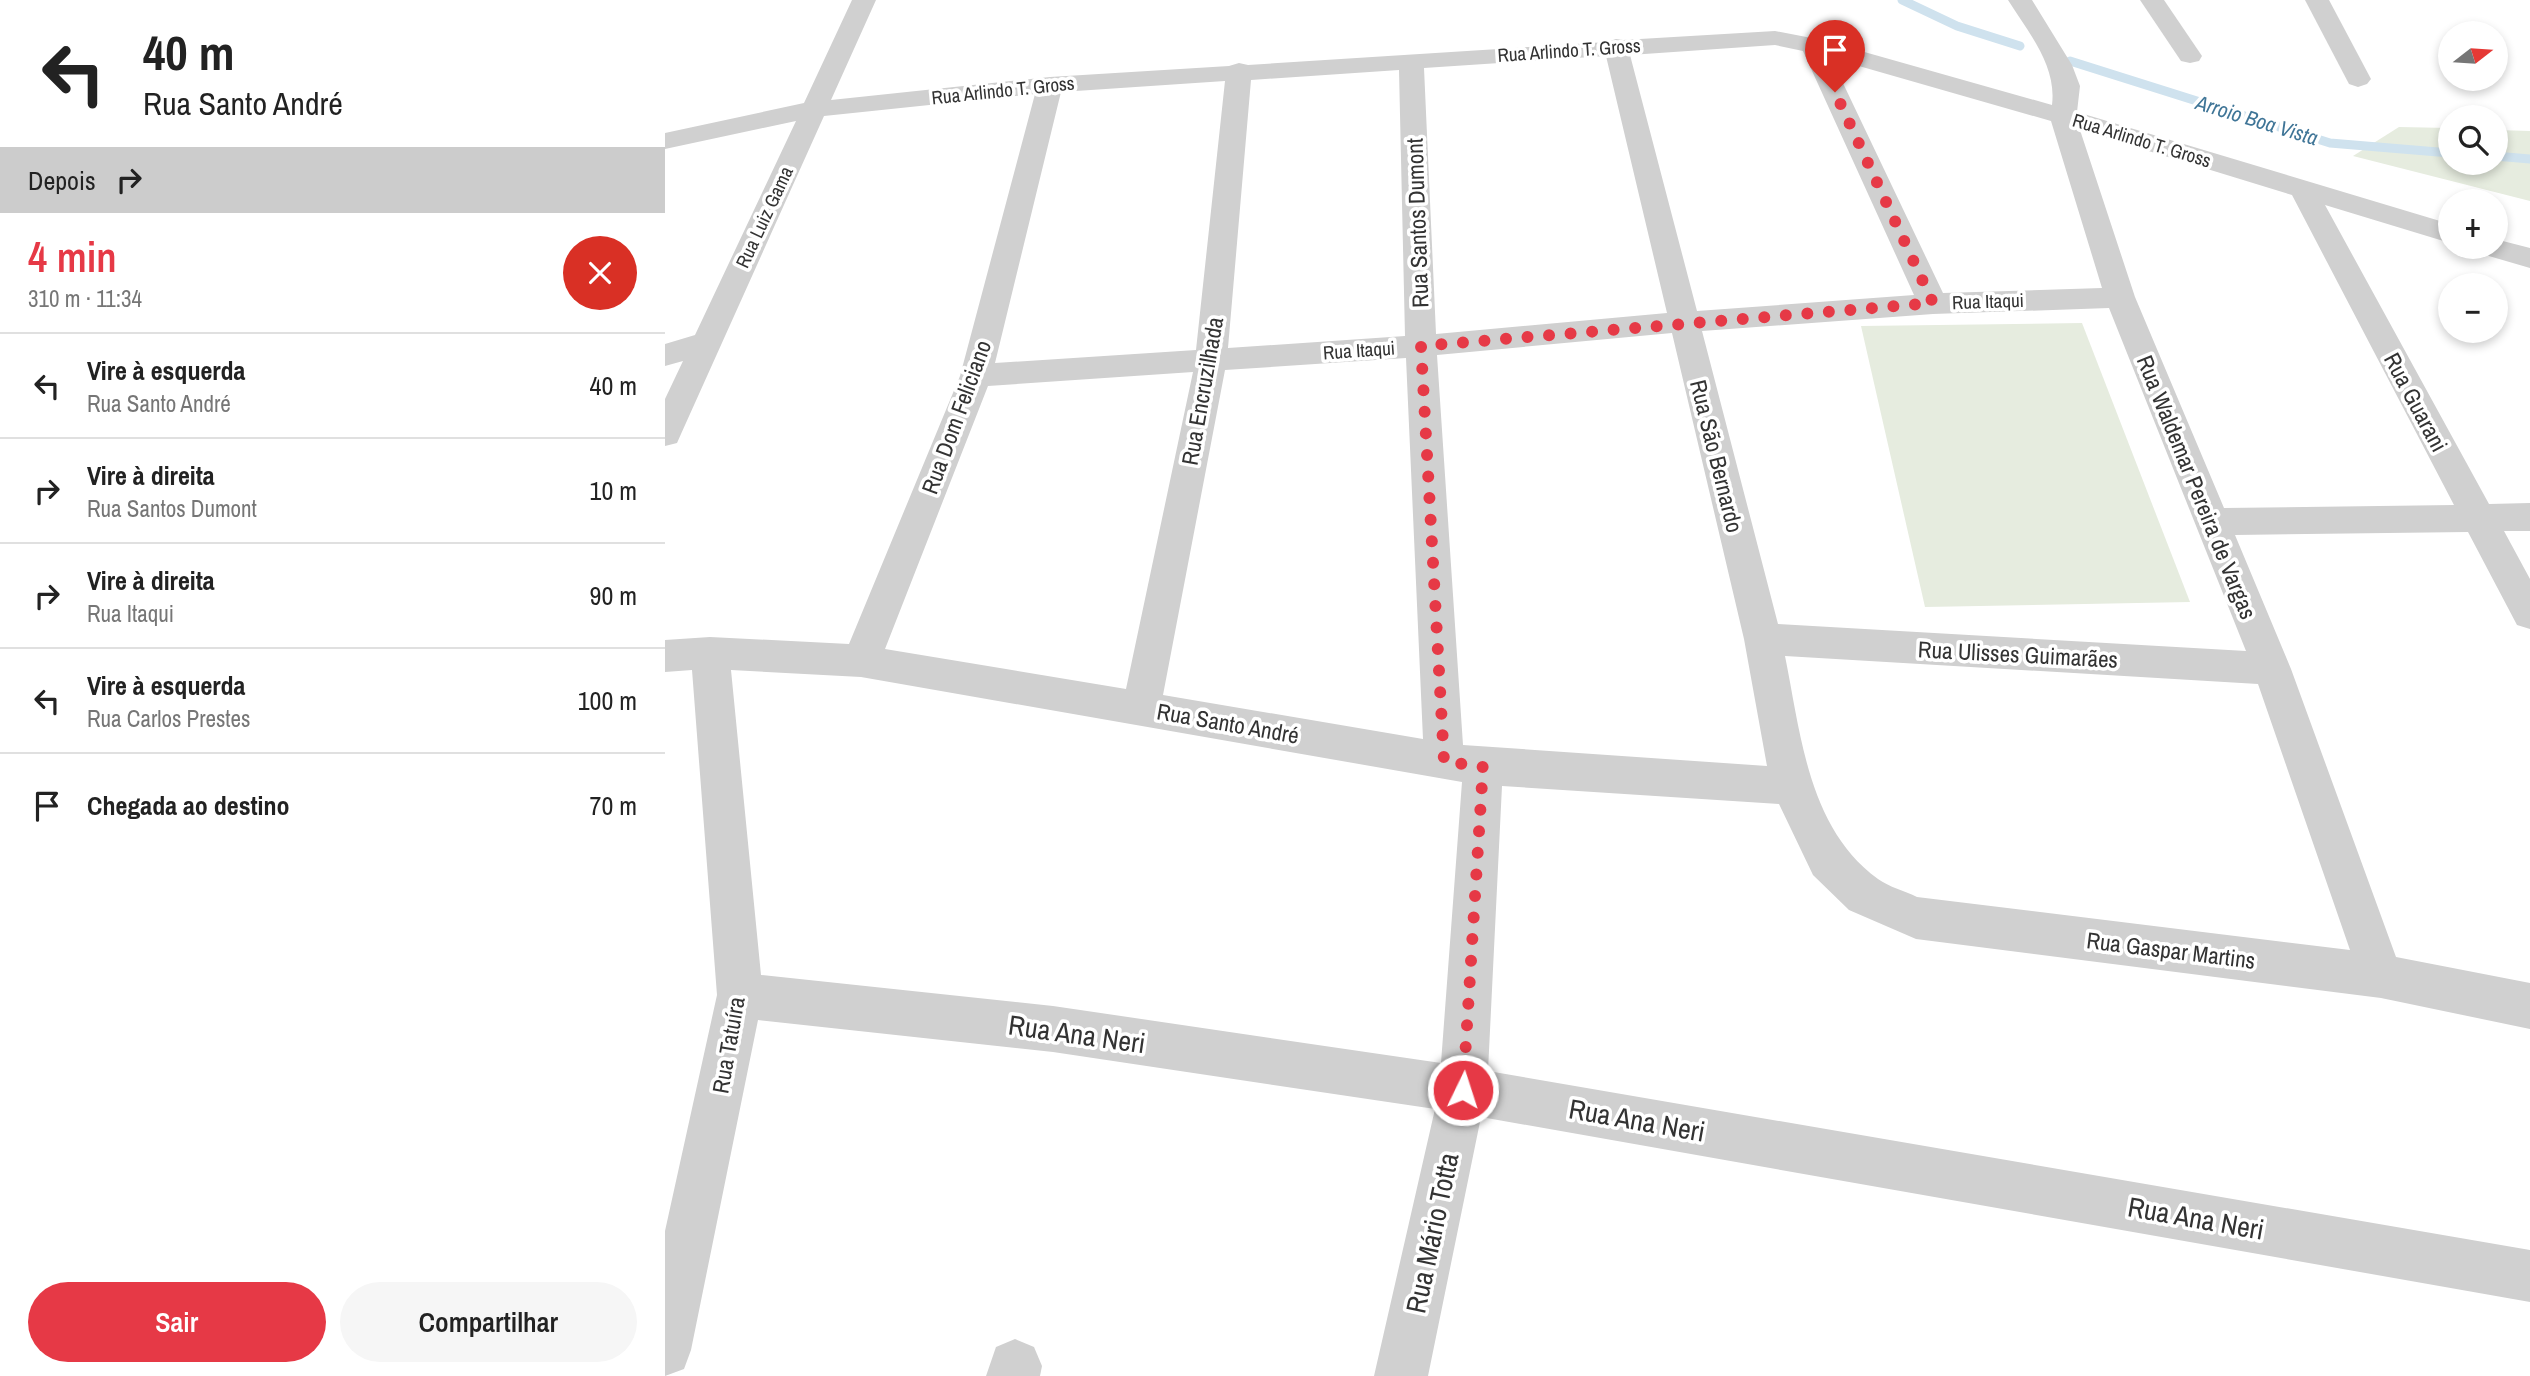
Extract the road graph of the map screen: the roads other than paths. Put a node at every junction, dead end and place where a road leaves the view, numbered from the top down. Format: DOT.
graph roads {
  1 [pos="864,0"];
  2 [pos="2020,0"];
  3 [pos="2153,0"];
  4 [pos="2317,0"];
  5 [pos="1813,45"];
  6 [pos="1616,46"];
  7 [pos="2190,56"];
  8 [pos="1411,62"];
  9 [pos="1240,71"];
  10 [pos="2358,79"];
  11 [pos="1050,85"];
  12 [pos="814,109"];
  13 [pos="2063,116"];
  14 [pos="665,141"];
  15 [pos="2302,188"];
  16 [pos="2438,230"];
  17 [pos="2508,252"];
  18 [pos="2530,258"];
  19 [pos="2120,297"];
  20 [pos="1933,303"];
  21 [pos="1683,322"];
  22 [pos="706,343"];
  23 [pos="1421,346"];
  24 [pos="665,355"];
  25 [pos="1211,359"];
  26 [pos="976,376"];
  27 [pos="665,433"];
  28 [pos="2477,517"];
  29 [pos="2530,517"];
  30 [pos="2211,522"];
  31 [pos="2530,614"];
  32 [pos="1763,639"];
  33 [pos="710,653"];
  34 [pos="665,656"];
  35 [pos="861,661"];
  36 [pos="2272,669"];
  37 [pos="1141,708"];
  38 [pos="1464,764"];
  39 [pos="1791,786"];
  40 [pos="1828,861"];
  41 [pos="2381,976"];
  42 [pos="740,995"];
  43 [pos="2530,1006"];
  44 [pos="1463,1090"];
  45 [pos="2530,1276"];
  46 [pos="665,1350"];
  47 [pos="1401,1376"];
  1 -- 12 [label="street, Rua Luiz Gama"];
  2 -- 13 [label="street, Rua Waldemar Pereira de Vargas"];
  3 -- 7 [label="street"];
  4 -- 10 [label="street"];
  5 -- 6 [label="street, Rua Arlindo T. Gross"];
  5 -- 13 [label="street, Rua Arlindo T. Gross"];
  5 -- 20 [label="street"];
  6 -- 8 [label="street, Rua Arlindo T. Gross"];
  6 -- 21 [label="street, Rua São Bernardo"];
  8 -- 9 [label="street, Rua Arlindo T. Gross"];
  8 -- 23 [label="street, Rua Santos Dumont"];
  9 -- 11 [label="street, Rua Arlindo T. Gross"];
  9 -- 25 [label="street, Rua Encruzilhada"];
  11 -- 12 [label="street, Rua Arlindo T. Gross"];
  11 -- 26 [label="street, Rua Dom Feliciano"];
  12 -- 14 [label="street, Rua Arlindo T. Gross"];
  12 -- 22 [label="street, Rua Luiz Gama"];
  13 -- 15 [label="street, Rua Arlindo T. Gross"];
  13 -- 19 [label="street, Rua Waldemar Pereira de Vargas"];
  15 -- 16 [label="street, Rua Arlindo T. Gross"];
  15 -- 28 [label="street, Rua Guarani"];
  17 -- 18 [label="street"];
  19 -- 20 [label="street, Rua Itaqui"];
  19 -- 30 [label="street, Rua Waldemar Pereira de Vargas"];
  20 -- 21 [label="street, Rua Itaqui"];
  21 -- 23 [label="street, Rua Itaqui"];
  21 -- 32 [label="street, Rua São Bernardo"];
  22 -- 24 [label="street"];
  22 -- 27 [label="street, Rua Luiz Gama"];
  23 -- 25 [label="street, Rua Itaqui"];
  23 -- 38 [label="street, Rua Santos Dumont"];
  25 -- 26 [label="street, Rua Itaqui"];
  25 -- 37 [label="street, Rua Encruzilhada"];
  26 -- 35 [label="street, Rua Dom Feliciano"];
  28 -- 29 [label="street"];
  28 -- 30 [label="street"];
  28 -- 31 [label="street, Rua Guarani"];
  30 -- 36 [label="street, Rua Waldemar Pereira de Vargas"];
  32 -- 36 [label="street, Rua Ulisses Guimarães"];
  32 -- 39 [label="street, Rua São Bernardo"];
  33 -- 34 [label="street, Rua Santo André"];
  33 -- 35 [label="street, Rua Santo André"];
  33 -- 42 [label="street, Rua Tatuíra"];
  35 -- 37 [label="street, Rua Santo André"];
  36 -- 41 [label="street, Rua Waldemar Pereira de Vargas"];
  37 -- 38 [label="street, Rua Santo André"];
  38 -- 39 [label="street, Rua Santo André"];
  38 -- 44 [label="street, Rua Mário Totta"];
  39 -- 40 [label="street, Rua São Bernardo"];
  40 -- 41 [label="street, Rua Gaspar Martins"];
  41 -- 43 [label="street, Rua Gaspar Martins"];
  42 -- 44 [label="street, Rua Ana Neri"];
  42 -- 46 [label="street, Rua Tatuíra"];
  44 -- 45 [label="street, Rua Ana Neri"];
  44 -- 47 [label="street, Rua Mário Totta"];
}
